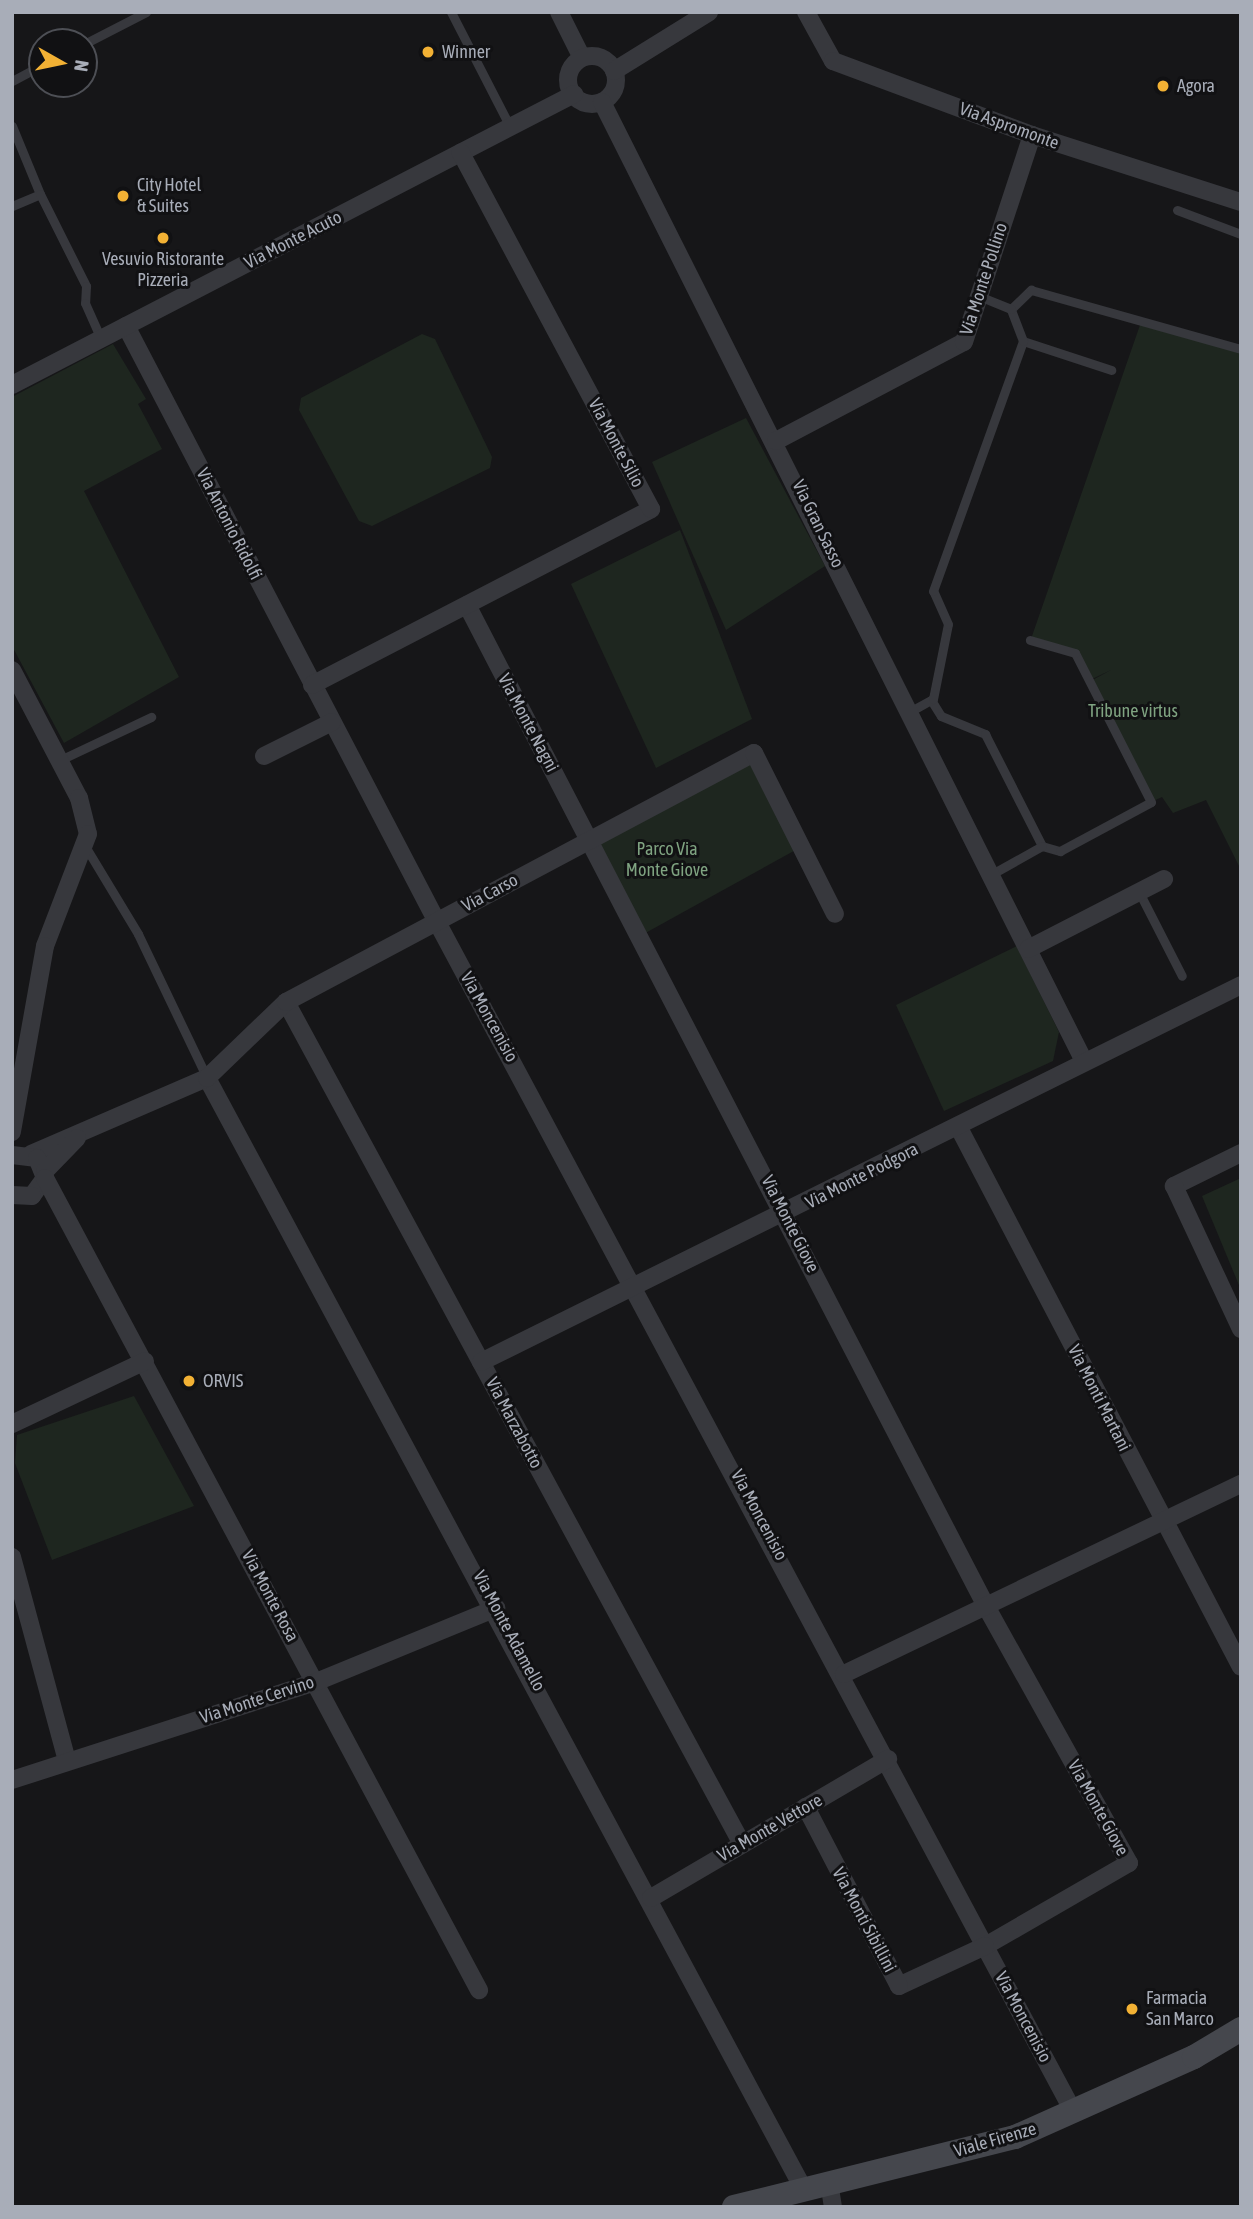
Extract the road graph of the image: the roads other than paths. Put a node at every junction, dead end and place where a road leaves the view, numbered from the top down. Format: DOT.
graph roads {
  1 [pos="146,12"];
  2 [pos="451,12"];
  3 [pos="559,12"];
  4 [pos="709,12"];
  5 [pos="806,12"];
  6 [pos="98,37"];
  7 [pos="582,58"];
  8 [pos="614,71"];
  9 [pos="28,72"];
  10 [pos="12,81"];
  11 [pos="574,94"];
  12 [pos="602,102"];
  13 [pos="12,126"];
  14 [pos="510,127"];
  15 [pos="1032,135"];
  16 [pos="461,153"];
  17 [pos="40,194"];
  18 [pos="1241,202"];
  19 [pos="12,206"];
  20 [pos="1177,211"];
  21 [pos="1241,234"];
  22 [pos="979,296"];
  23 [pos="1012,309"];
  24 [pos="126,326"];
  25 [pos="101,339"];
  26 [pos="1023,341"];
  27 [pos="1241,349"];
  28 [pos="1111,370"];
  29 [pos="12,385"];
  30 [pos="776,441"];
  31 [pos="467,605"];
  32 [pos="1030,640"];
  33 [pos="12,670"];
  34 [pos="312,685"];
  35 [pos="931,700"];
  36 [pos="20,703"];
  37 [pos="911,711"];
  38 [pos="151,717"];
  39 [pos="332,722"];
  40 [pos="264,756"];
  41 [pos="60,760"];
  42 [pos="590,840"];
  43 [pos="85,846"];
  44 [pos="1042,846"];
  45 [pos="992,874"];
  46 [pos="1164,879"];
  47 [pos="1139,892"];
  48 [pos="835,914"];
  49 [pos="437,922"];
  50 [pos="1028,948"];
  51 [pos="1182,976"];
  52 [pos="1241,985"];
  53 [pos="286,1002"];
  54 [pos="1084,1061"];
  55 [pos="15,1074"];
  56 [pos="207,1078"];
  57 [pos="959,1128"];
  58 [pos="12,1132"];
  59 [pos="81,1134"];
  60 [pos="1241,1153"];
  61 [pos="31,1154"];
  62 [pos="12,1155"];
  63 [pos="45,1175"];
  64 [pos="19,1198"];
  65 [pos="60,1201"];
  66 [pos="785,1215"];
  67 [pos="638,1288"];
  68 [pos="1241,1329"];
  69 [pos="145,1361"];
  70 [pos="481,1362"];
  71 [pos="12,1424"];
  72 [pos="1241,1484"];
  73 [pos="1165,1526"];
  74 [pos="12,1557"];
  75 [pos="496,1608"];
  76 [pos="987,1608"];
  77 [pos="1241,1667"];
  78 [pos="844,1674"];
  79 [pos="316,1682"];
  80 [pos="888,1759"];
  81 [pos="67,1761"];
  82 [pos="12,1780"];
  83 [pos="806,1807"];
  84 [pos="742,1844"];
  85 [pos="651,1898"];
  86 [pos="985,1946"];
  87 [pos="479,1990"];
  88 [pos="1241,2029"];
  89 [pos="1074,2113"];
  90 [pos="829,2182"];
  91 [pos="803,2188"];
  92 [pos="737,2206"];
  93 [pos="833,2207"];
  1 -- 6 [label="lane"];
  2 -- 14 [label="lane"];
  3 -- 7 [label="street"];
  4 -- 8 [label="street"];
  5 -- 15 [label="street, Via Aspromonte"];
  7 -- 8 [label="street"];
  7 -- 11 [label="street"];
  8 -- 12 [label="street"];
  9 -- 10 [label="lane"];
  11 -- 12 [label="street"];
  11 -- 14 [label="street, Via Monte Acuto"];
  12 -- 30 [label="street, Via Gran Sasso"];
  13 -- 17 [label="lane"];
  14 -- 16 [label="street, Via Monte Acuto"];
  15 -- 18 [label="street, Via Aspromonte"];
  15 -- 22 [label="street, Via Monte Pollino"];
  16 -- 24 [label="street, Via Monte Acuto"];
  16 -- 31 [label="street, Via Monte Silio"];
  17 -- 19 [label="lane"];
  17 -- 25 [label="lane"];
  20 -- 21 [label="lane"];
  22 -- 23 [label="lane"];
  22 -- 30 [label="street, Via Monte Pollino"];
  23 -- 26 [label="lane"];
  23 -- 27 [label="lane"];
  24 -- 25 [label="street, Via Monte Acuto"];
  24 -- 34 [label="street, Via Antonio Ridolfi"];
  25 -- 29 [label="street, Via Monte Acuto"];
  26 -- 28 [label="lane"];
  26 -- 35 [label="lane"];
  30 -- 37 [label="street, Via Gran Sasso"];
  31 -- 34 [label="street, Via Monte Silio"];
  31 -- 42 [label="street, Via Monte Nagni"];
  32 -- 44 [label="lane"];
  33 -- 36 [label="street"];
  34 -- 39 [label="street, Via Antonio Ridolfi"];
  35 -- 37 [label="lane"];
  35 -- 44 [label="lane"];
  36 -- 41 [label="street"];
  37 -- 45 [label="street, Via Gran Sasso"];
  38 -- 41 [label="lane"];
  39 -- 40 [label="street"];
  39 -- 49 [label="street, Via Antonio Ridolfi"];
  41 -- 43 [label="street"];
  42 -- 48 [label="street, Via Carso"];
  42 -- 49 [label="street, Via Carso"];
  42 -- 66 [label="street, Via Monte Giove"];
  43 -- 55 [label="street"];
  43 -- 56 [label="lane"];
  44 -- 45 [label="lane"];
  45 -- 50 [label="street, Via Gran Sasso"];
  46 -- 47 [label="street"];
  47 -- 50 [label="street"];
  47 -- 51 [label="lane"];
  49 -- 53 [label="street, Via Carso"];
  49 -- 67 [label="street, Via Moncenisio"];
  50 -- 54 [label="street, Via Gran Sasso"];
  52 -- 54 [label="street, Via Monte Podgora"];
  53 -- 56 [label="street, Via Carso"];
  53 -- 70 [label="street, Via Marzabotto"];
  54 -- 57 [label="street, Via Monte Podgora"];
  55 -- 58 [label="street"];
  56 -- 59 [label="street, Via Carso"];
  56 -- 75 [label="street, Via Monte Adamello"];
  57 -- 66 [label="street, Via Monte Podgora"];
  57 -- 73 [label="street, Via Monti Martani"];
  59 -- 61 [label="street, Via Carso"];
  59 -- 63 [label="street, Via Carso"];
  60 -- 68 [label="street"];
  61 -- 62 [label="street, Via Carso"];
  61 -- 63 [label="street, Via Monte Rosa"];
  63 -- 64 [label="street, Via Carso"];
  63 -- 65 [label="street, Via Monte Rosa"];
  64 -- 65 [label="street"];
  65 -- 69 [label="street, Via Monte Rosa"];
  66 -- 67 [label="street, Via Monte Podgora"];
  66 -- 76 [label="street, Via Monte Giove"];
  67 -- 70 [label="street, Via Monte Podgora"];
  67 -- 78 [label="street, Via Moncenisio"];
  69 -- 71 [label="street"];
  69 -- 79 [label="street, Via Monte Rosa"];
  70 -- 84 [label="street, Via Marzabotto"];
  72 -- 73 [label="street"];
  73 -- 76 [label="street"];
  73 -- 77 [label="street, Via Monti Martani"];
  74 -- 81 [label="street"];
  75 -- 79 [label="street, Via Monte Cervino"];
  75 -- 85 [label="street, Via Monte Adamello"];
  76 -- 78 [label="street"];
  76 -- 86 [label="street, Via Monte Giove"];
  78 -- 80 [label="street, Via Moncenisio"];
  79 -- 81 [label="street, Via Monte Cervino"];
  79 -- 87 [label="street, Via Monte Rosa"];
  80 -- 83 [label="street, Via Monte Vettore"];
  80 -- 86 [label="street, Via Moncenisio"];
  81 -- 82 [label="street, Via Monte Cervino"];
  83 -- 84 [label="street, Via Monte Vettore"];
  83 -- 86 [label="street, Via Monti Sibillini"];
  84 -- 85 [label="street, Via Monte Vettore"];
  85 -- 91 [label="street, Via Monte Adamello"];
  86 -- 89 [label="street, Via Moncenisio"];
  88 -- 89 [label="main road, Viale Firenze"];
  89 -- 90 [label="main road, Viale Firenze"];
  90 -- 91 [label="main road, Viale Firenze"];
  90 -- 93 [label="street"];
  91 -- 92 [label="main road, Viale Firenze"];
}
